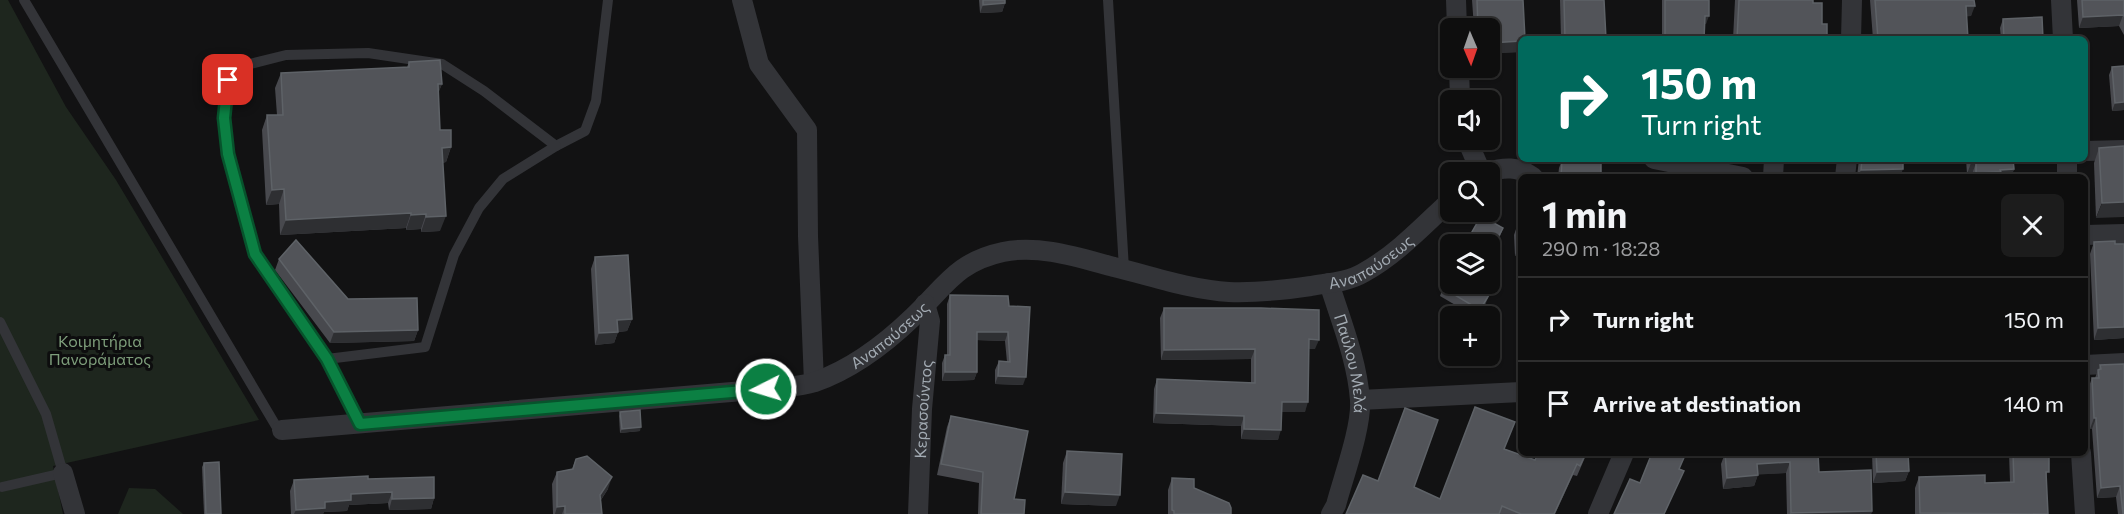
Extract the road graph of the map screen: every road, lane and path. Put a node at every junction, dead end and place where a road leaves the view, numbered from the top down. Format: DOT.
graph roads {
  1 [pos="24,0"];
  2 [pos="608,0"];
  3 [pos="742,0"];
  4 [pos="1108,0"];
  5 [pos="1456,0"];
  6 [pos="1852,0"];
  7 [pos="2061,0"];
  8 [pos="1457,18"];
  9 [pos="1851,36"];
  10 [pos="2063,36"];
  11 [pos="556,146"];
  12 [pos="2124,150"];
  13 [pos="2088,151"];
  14 [pos="1669,162"];
  15 [pos="1500,170"];
  16 [pos="1528,174"];
  17 [pos="1728,174"];
  18 [pos="1440,210"];
  19 [pos="2124,234"];
  20 [pos="2088,236"];
  21 [pos="1124,269"];
  22 [pos="1329,283"];
  23 [pos="925,304"];
  24 [pos="0,322"];
  25 [pos="327,359"];
  26 [pos="2124,363"];
  27 [pos="2088,365"];
  28 [pos="814,382"];
  29 [pos="1518,392"];
  30 [pos="1360,400"];
  31 [pos="360,424"];
  32 [pos="282,430"];
  33 [pos="1623,456"];
  34 [pos="2081,456"];
  35 [pos="63,473"];
  36 [pos="2,487"];
  37 [pos="75,514"];
  38 [pos="918,514"];
  39 [pos="1331,514"];
  40 [pos="1598,514"];
  41 [pos="2085,514"];
  1 -- 32 [label="lane"];
  2 -- 11 [label="lane"];
  3 -- 28 [label="street"];
  4 -- 21 [label="lane"];
  5 -- 8 [label="street"];
  6 -- 9 [label="street"];
  7 -- 10 [label="street"];
  11 -- 25 [label="lane"];
  11 -- 25 [label="lane"];
  12 -- 13 [label="street"];
  14 -- 17 [label="street"];
  15 -- 16 [label="street"];
  18 -- 22 [label="street, Αναπαύσεως"];
  19 -- 20 [label="street"];
  21 -- 22 [label="street, Αναπαύσεως"];
  21 -- 23 [label="street, Αναπαύσεως"];
  22 -- 30 [label="street, Παύλου Μελά"];
  23 -- 28 [label="street, Αναπαύσεως"];
  23 -- 38 [label="street, Κερασούντος"];
  24 -- 35 [label="lane"];
  25 -- 31 [label="lane"];
  26 -- 27 [label="street"];
  28 -- 31 [label="street, Αναπαύσεως"];
  29 -- 30 [label="street"];
  30 -- 39 [label="street, Παύλου Μελά"];
  31 -- 32 [label="street, Αναπαύσεως"];
  33 -- 40 [label="street"];
  34 -- 41 [label="street"];
  35 -- 36 [label="lane"];
  35 -- 37 [label="street"];
}
